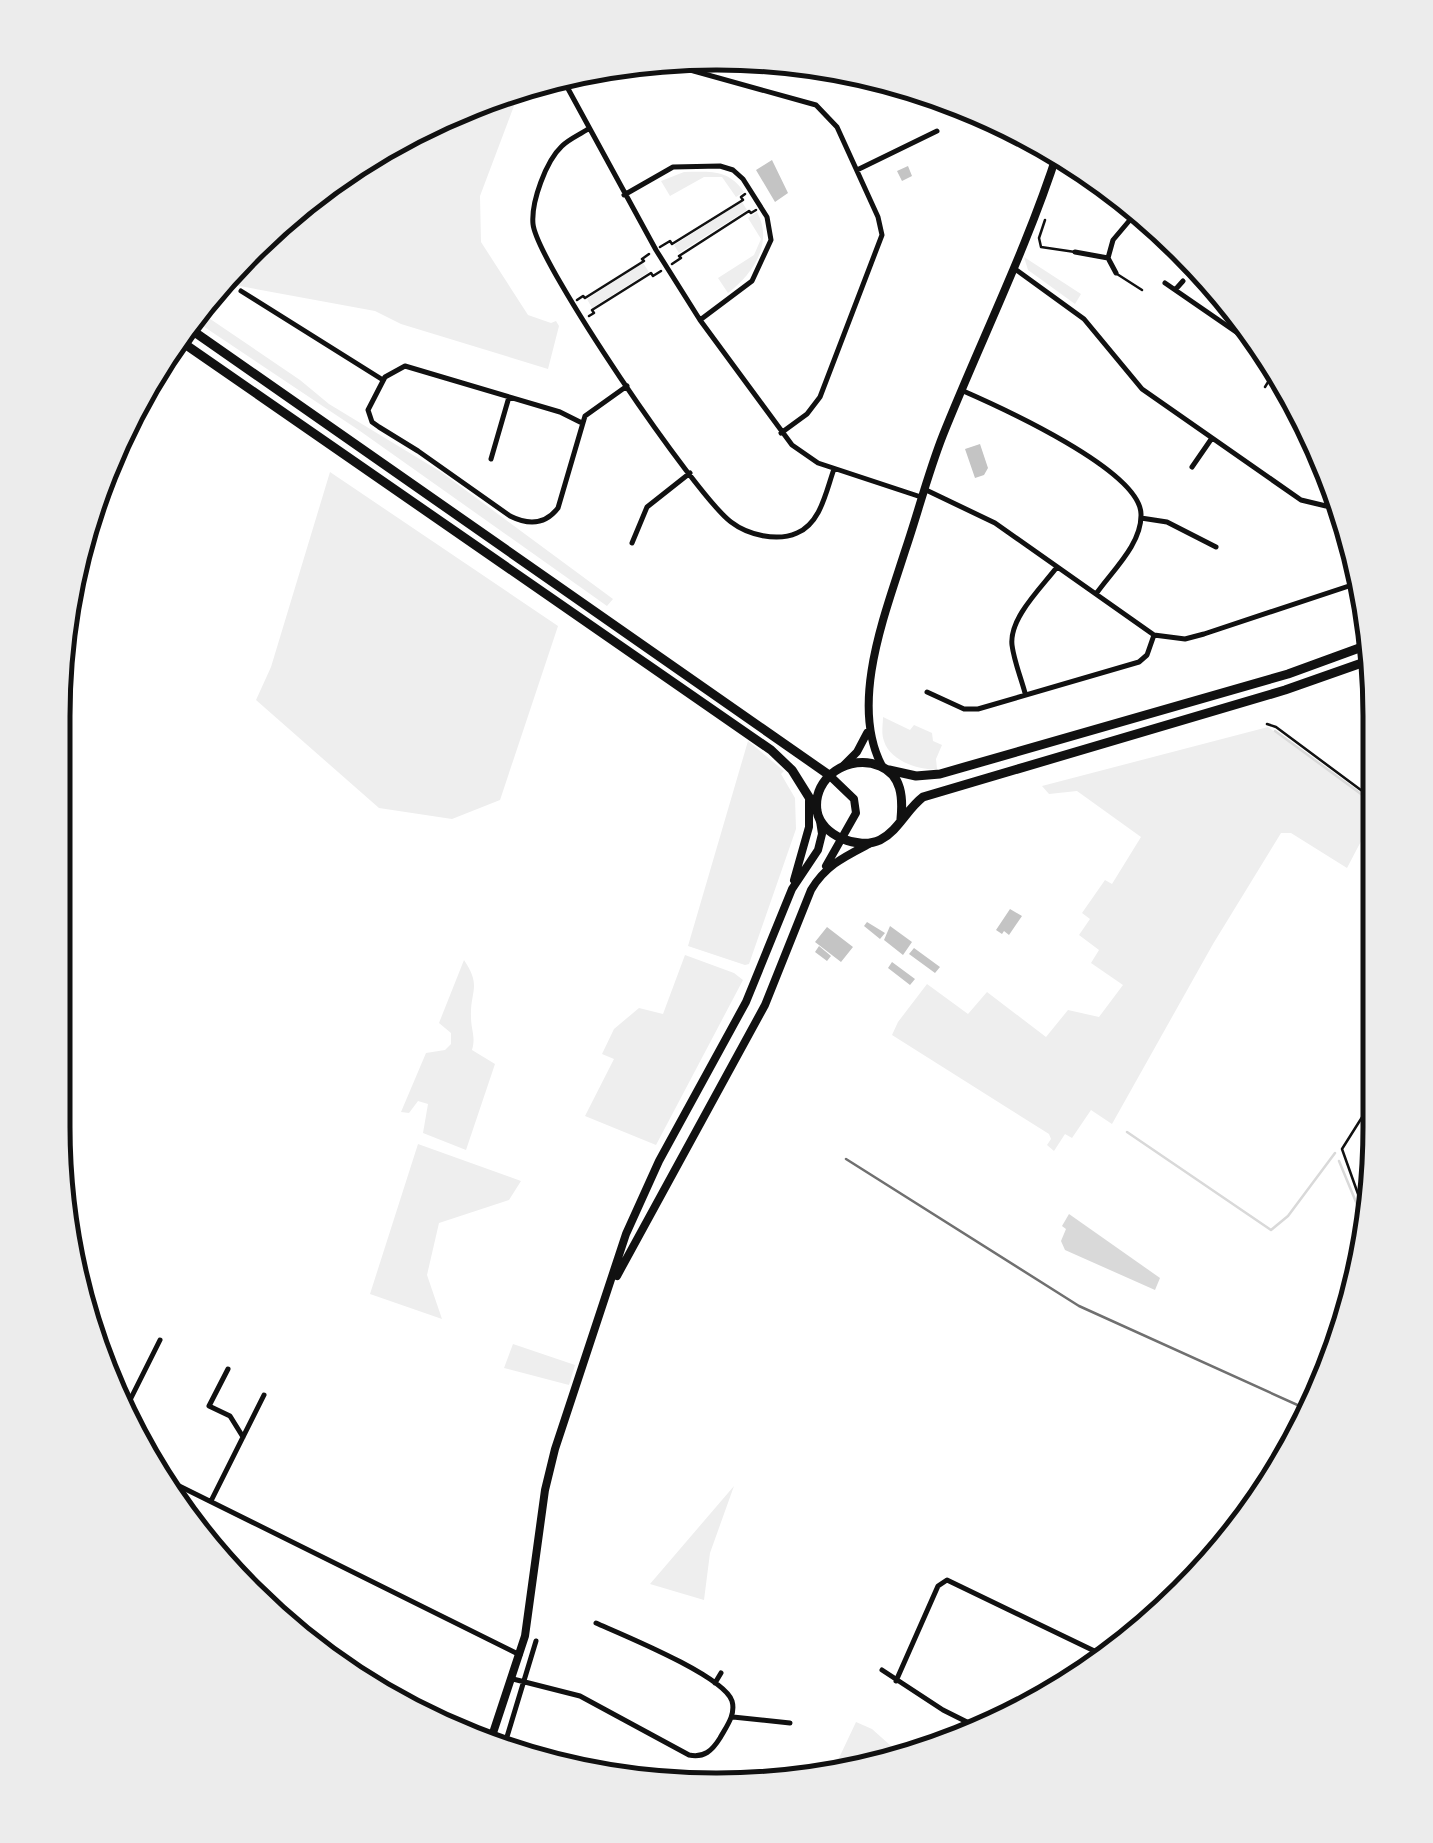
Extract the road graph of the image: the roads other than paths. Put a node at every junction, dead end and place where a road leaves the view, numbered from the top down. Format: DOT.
graph roads {
  1 [pos="692,71"];
  2 [pos="567,88"];
  3 [pos="588,129"];
  4 [pos="936,131"];
  5 [pos="1054,165"];
  6 [pos="857,170"];
  7 [pos="624,195"];
  8 [pos="1045,220"];
  9 [pos="1130,220"];
  10 [pos="1074,252"];
  11 [pos="1108,258"];
  12 [pos="1013,268"];
  13 [pos="1116,273"];
  14 [pos="1184,281"];
  15 [pos="1165,282"];
  16 [pos="1142,290"];
  17 [pos="1175,290"];
  18 [pos="241,291"];
  19 [pos="272,297"];
  20 [pos="266,306"];
  21 [pos="700,320"];
  22 [pos="1233,329"];
  23 [pos="197,333"];
  24 [pos="187,346"];
  25 [pos="383,380"];
  26 [pos="1269,381"];
  27 [pos="627,386"];
  28 [pos="1265,388"];
  29 [pos="961,390"];
  30 [pos="508,397"];
  31 [pos="582,423"];
  32 [pos="782,432"];
  33 [pos="1212,438"];
  34 [pos="482,448"];
  35 [pos="493,451"];
  36 [pos="491,459"];
  37 [pos="1192,466"];
  38 [pos="834,469"];
  39 [pos="690,473"];
  40 [pos="922,493"];
  41 [pos="1327,504"];
  42 [pos="1141,518"];
  43 [pos="632,543"];
  44 [pos="1216,546"];
  45 [pos="1057,567"];
  46 [pos="1350,586"];
  47 [pos="1096,594"];
  48 [pos="1154,635"];
  49 [pos="1359,648"];
  50 [pos="1361,663"];
  51 [pos="927,692"];
  52 [pos="1025,694"];
  53 [pos="964,709"];
  54 [pos="960,720"];
  55 [pos="869,729"];
  56 [pos="844,765"];
  57 [pos="884,768"];
  58 [pos="829,775"];
  59 [pos="806,792"];
  60 [pos="818,813"];
  61 [pos="901,819"];
  62 [pos="843,840"];
  63 [pos="869,844"];
  64 [pos="821,873"];
  65 [pos="792,889"];
  66 [pos="607,1298"];
  67 [pos="160,1340"];
  68 [pos="228,1369"];
  69 [pos="264,1395"];
  70 [pos="131,1399"];
  71 [pos="259,1405"];
  72 [pos="270,1410"];
  73 [pos="244,1437"];
  74 [pos="179,1486"];
  75 [pos="211,1502"];
  76 [pos="596,1623"];
  77 [pos="606,1628"];
  78 [pos="602,1637"];
  79 [pos="536,1642"];
  80 [pos="1094,1651"];
  81 [pos="520,1655"];
  82 [pos="882,1670"];
  83 [pos="721,1673"];
  84 [pos="513,1679"];
  85 [pos="896,1681"];
  86 [pos="525,1682"];
  87 [pos="715,1683"];
  88 [pos="732,1717"];
  89 [pos="790,1723"];
  90 [pos="967,1723"];
  91 [pos="493,1733"];
  92 [pos="506,1738"];
  93 [pos="701,1756"];
  94 [pos="703,1768"];
  1 -- 6 [label="street"];
  2 -- 3 [label="street"];
  3 -- 7 [label="street"];
  3 -- 27 [label="street"];
  4 -- 6 [label="street"];
  5 -- 12 [label="main road"];
  6 -- 32 [label="street"];
  7 -- 21 [label="street"];
  7 -- 21 [label="street"];
  8 -- 10 [label="lane"];
  9 -- 11 [label="street"];
  10 -- 11 [label="street"];
  11 -- 13 [label="street"];
  12 -- 29 [label="main road"];
  12 -- 33 [label="street"];
  13 -- 16 [label="lane"];
  14 -- 17 [label="street"];
  15 -- 17 [label="street"];
  17 -- 22 [label="street"];
  18 -- 20 [label="street"];
  19 -- 20 [label="street"];
  20 -- 25 [label="street"];
  21 -- 32 [label="street"];
  23 -- 58 [label="highway"];
  24 -- 59 [label="highway"];
  25 -- 30 [label="street"];
  25 -- 31 [label="street"];
  26 -- 28 [label="lane"];
  27 -- 31 [label="street"];
  27 -- 39 [label="street"];
  29 -- 40 [label="main road"];
  29 -- 42 [label="street"];
  30 -- 31 [label="street"];
  30 -- 35 [label="street"];
  32 -- 38 [label="street"];
  33 -- 37 [label="street"];
  33 -- 41 [label="street"];
  34 -- 35 [label="street"];
  35 -- 36 [label="street"];
  38 -- 39 [label="street"];
  38 -- 40 [label="street"];
  39 -- 43 [label="street"];
  40 -- 45 [label="street"];
  40 -- 55 [label="main road"];
  42 -- 44 [label="street"];
  42 -- 47 [label="street"];
  45 -- 47 [label="street"];
  45 -- 52 [label="street"];
  46 -- 48 [label="street"];
  47 -- 48 [label="street"];
  48 -- 52 [label="street"];
  49 -- 57 [label="highway"];
  50 -- 61 [label="highway"];
  51 -- 53 [label="street"];
  52 -- 53 [label="street"];
  53 -- 54 [label="street"];
  55 -- 56 [label="main road"];
  55 -- 57 [label="main road"];
  56 -- 57 [label="highway"];
  56 -- 58 [label="highway"];
  57 -- 61 [label="highway"];
  58 -- 60 [label="highway"];
  58 -- 62 [label="main road"];
  59 -- 60 [label="highway"];
  59 -- 65 [label="main road"];
  60 -- 62 [label="highway"];
  60 -- 65 [label="main road"];
  61 -- 63 [label="highway"];
  62 -- 63 [label="highway"];
  62 -- 64 [label="main road"];
  63 -- 64 [label="main road"];
  64 -- 66 [label="main road"];
  65 -- 66 [label="main road"];
  66 -- 81 [label="main road"];
  67 -- 70 [label="street"];
  68 -- 73 [label="street"];
  69 -- 71 [label="street"];
  71 -- 72 [label="street"];
  71 -- 73 [label="street"];
  73 -- 75 [label="street"];
  74 -- 75 [label="street"];
  75 -- 81 [label="street"];
  76 -- 77 [label="street"];
  77 -- 78 [label="street"];
  77 -- 87 [label="street"];
  79 -- 86 [label="street"];
  80 -- 85 [label="street"];
  81 -- 84 [label="main road"];
  82 -- 85 [label="street"];
  83 -- 87 [label="street"];
  84 -- 86 [label="street"];
  84 -- 91 [label="main road"];
  85 -- 90 [label="street"];
  86 -- 92 [label="street"];
  86 -- 93 [label="street"];
  87 -- 88 [label="street"];
  88 -- 89 [label="street"];
  88 -- 93 [label="street"];
  93 -- 94 [label="street"];
}
